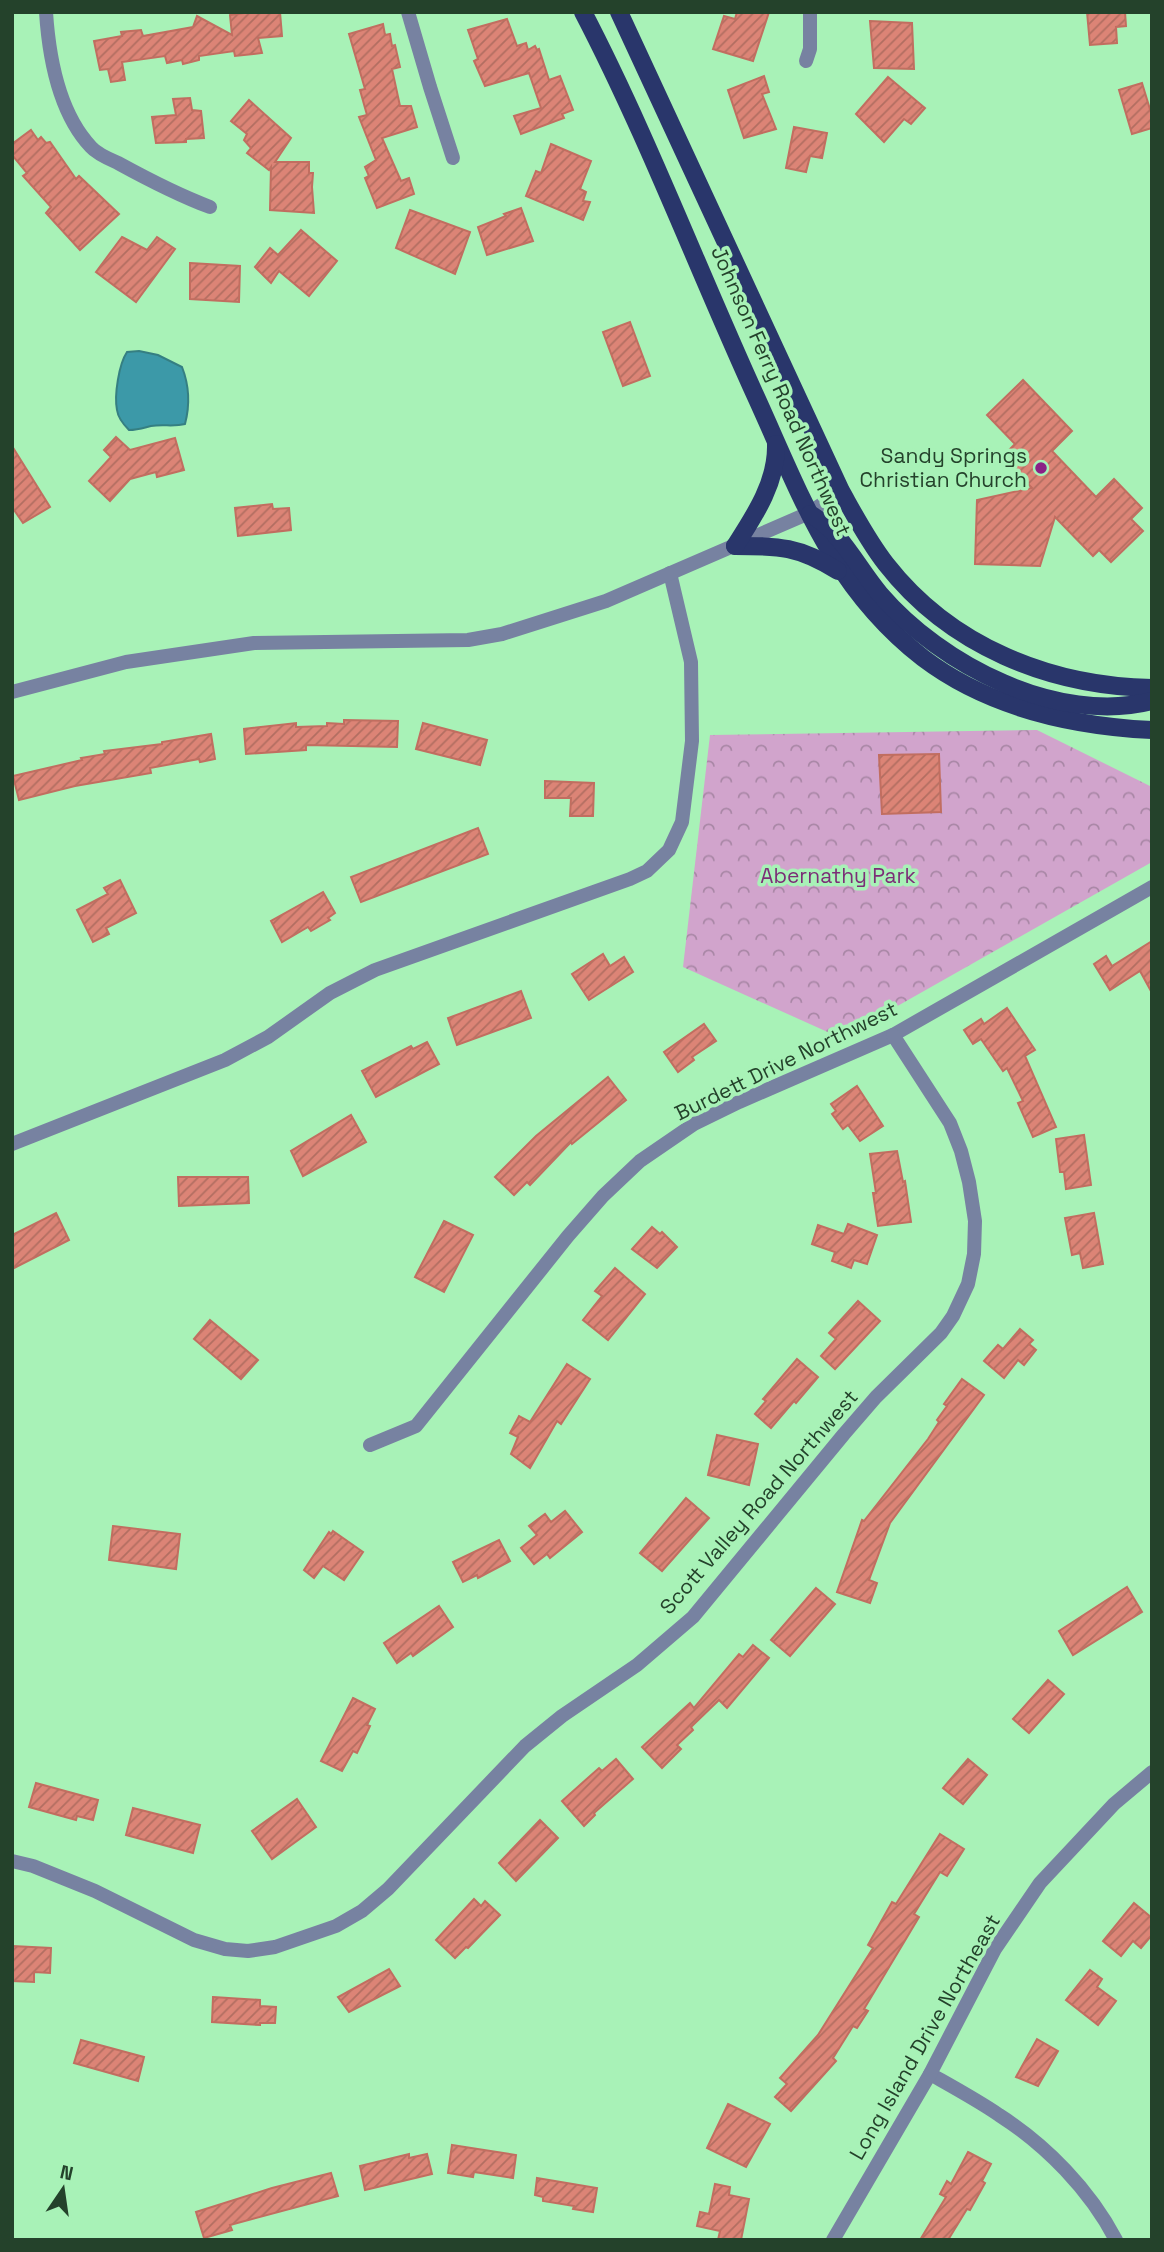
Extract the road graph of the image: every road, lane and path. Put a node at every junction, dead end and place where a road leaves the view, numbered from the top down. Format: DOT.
graph roads {
  1 [pos="46,12"];
  2 [pos="408,12"];
  3 [pos="583,12"];
  4 [pos="619,12"];
  5 [pos="810,12"];
  6 [pos="806,61"];
  7 [pos="453,158"];
  8 [pos="210,206"];
  9 [pos="775,440"];
  10 [pos="841,491"];
  11 [pos="808,513"];
  12 [pos="735,546"];
  13 [pos="670,573"];
  14 [pos="845,576"];
  15 [pos="1152,688"];
  16 [pos="12,692"];
  17 [pos="1152,701"];
  18 [pos="1152,730"];
  19 [pos="1152,887"];
  20 [pos="893,1035"];
  21 [pos="12,1144"];
  22 [pos="370,1445"];
  23 [pos="1152,1772"];
  24 [pos="12,1861"];
  25 [pos="930,2074"];
  26 [pos="833,2240"];
  27 [pos="1116,2240"];
  1 -- 8 [label="street"];
  2 -- 7 [label="street"];
  3 -- 9 [label="main road, Johnson Ferry Road Northwest"];
  4 -- 10 [label="main road, Johnson Ferry Road Northwest"];
  5 -- 6 [label="street"];
  9 -- 11 [label="main road, Johnson Ferry Road Northwest"];
  9 -- 12 [label="main road"];
  10 -- 11 [label="street"];
  10 -- 15 [label="main road, Johnson Ferry Road Northwest"];
  11 -- 12 [label="street"];
  11 -- 14 [label="main road, Johnson Ferry Road Northwest"];
  11 -- 17 [label="main road"];
  12 -- 13 [label="street"];
  12 -- 14 [label="main road"];
  13 -- 16 [label="street"];
  13 -- 21 [label="street"];
  14 -- 18 [label="main road, Johnson Ferry Road Northwest"];
  19 -- 20 [label="street, Burdett Drive Northwest"];
  20 -- 22 [label="street, Burdett Drive Northwest"];
  20 -- 24 [label="street, Scott Valley Road Northwest"];
  23 -- 25 [label="street, Long Island Drive Northeast"];
  25 -- 26 [label="street, Long Island Drive Northeast"];
  25 -- 27 [label="street"];
}
